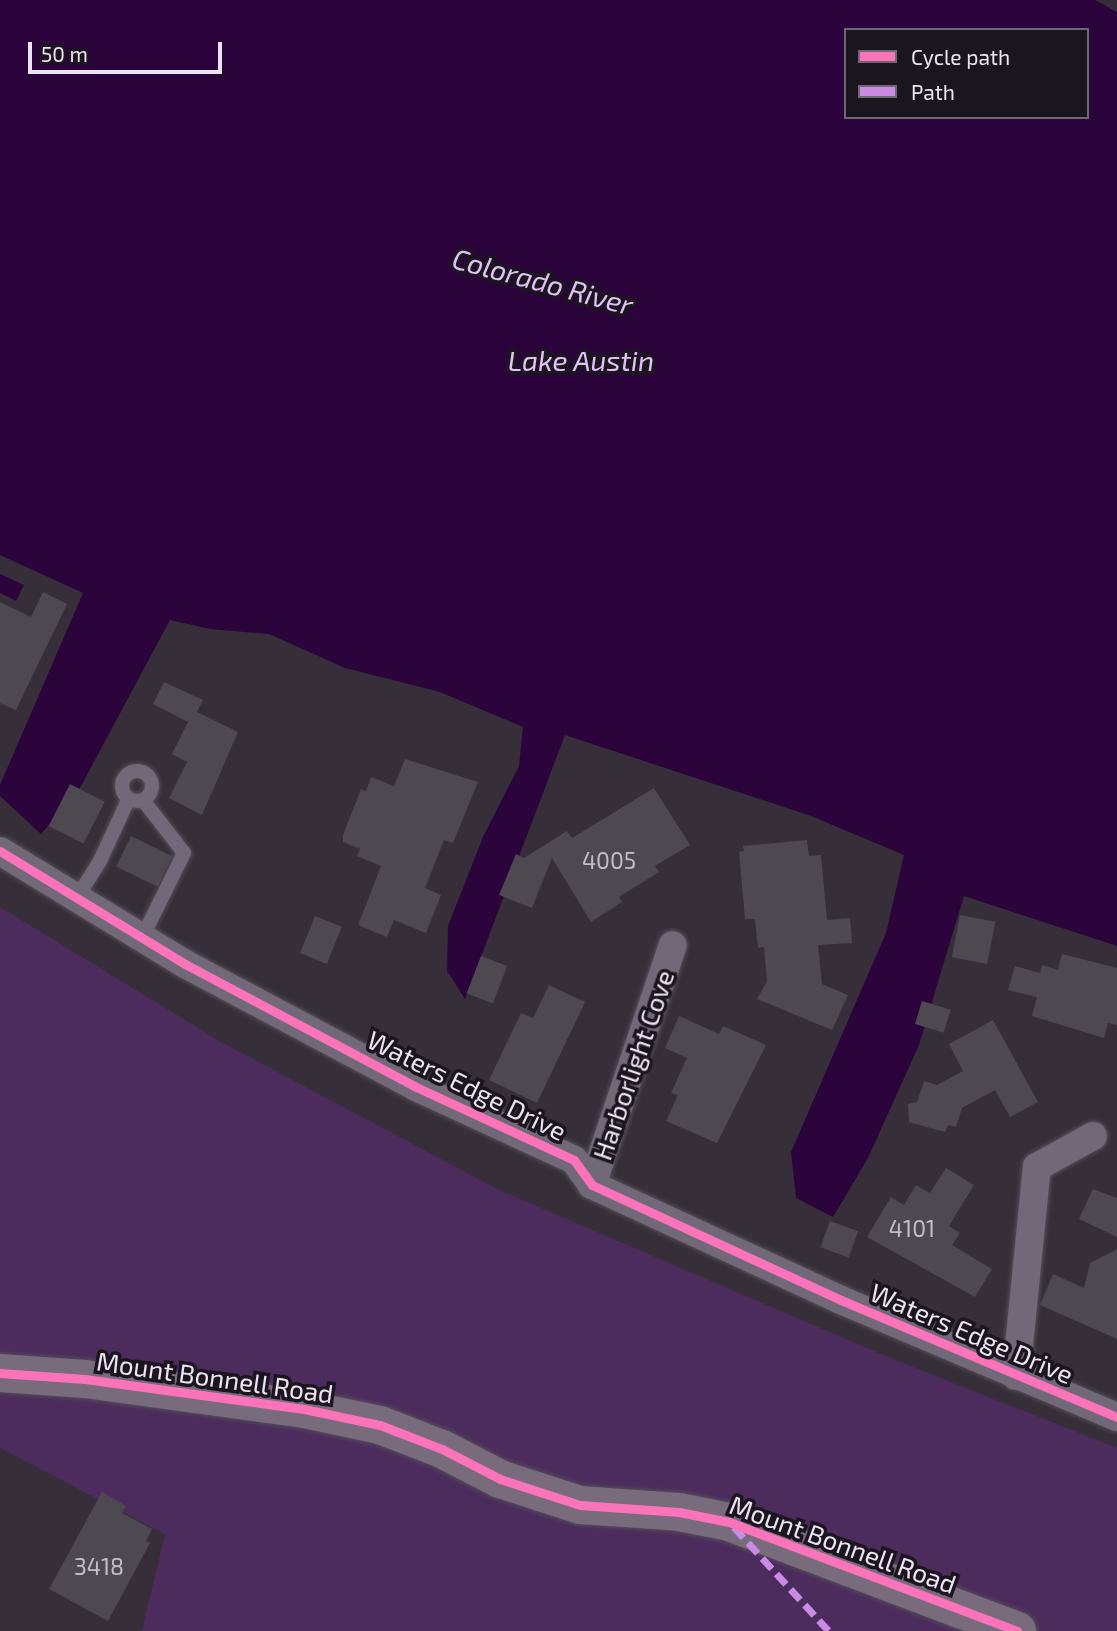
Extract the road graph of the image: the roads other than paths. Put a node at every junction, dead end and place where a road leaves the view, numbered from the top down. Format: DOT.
graph roads {
  1 [pos="0,851"];
  2 [pos="76,899"];
  3 [pos="142,938"];
  4 [pos="673,945"];
  5 [pos="1093,1136"];
  6 [pos="592,1185"];
  7 [pos="0,1373"];
  8 [pos="1016,1376"];
  9 [pos="1117,1417"];
  10 [pos="1017,1631"];
  1 -- 2 [label="street, Waters Edge Drive"];
  2 -- 3 [label="street, Waters Edge Drive"];
  2 -- 3 [label="lane"];
  3 -- 6 [label="street, Waters Edge Drive"];
  4 -- 6 [label="street, Harborlight Cove"];
  5 -- 8 [label="street"];
  6 -- 8 [label="street, Waters Edge Drive"];
  7 -- 10 [label="street, Mount Bonnell Road"];
  8 -- 9 [label="street, Waters Edge Drive"];
}
